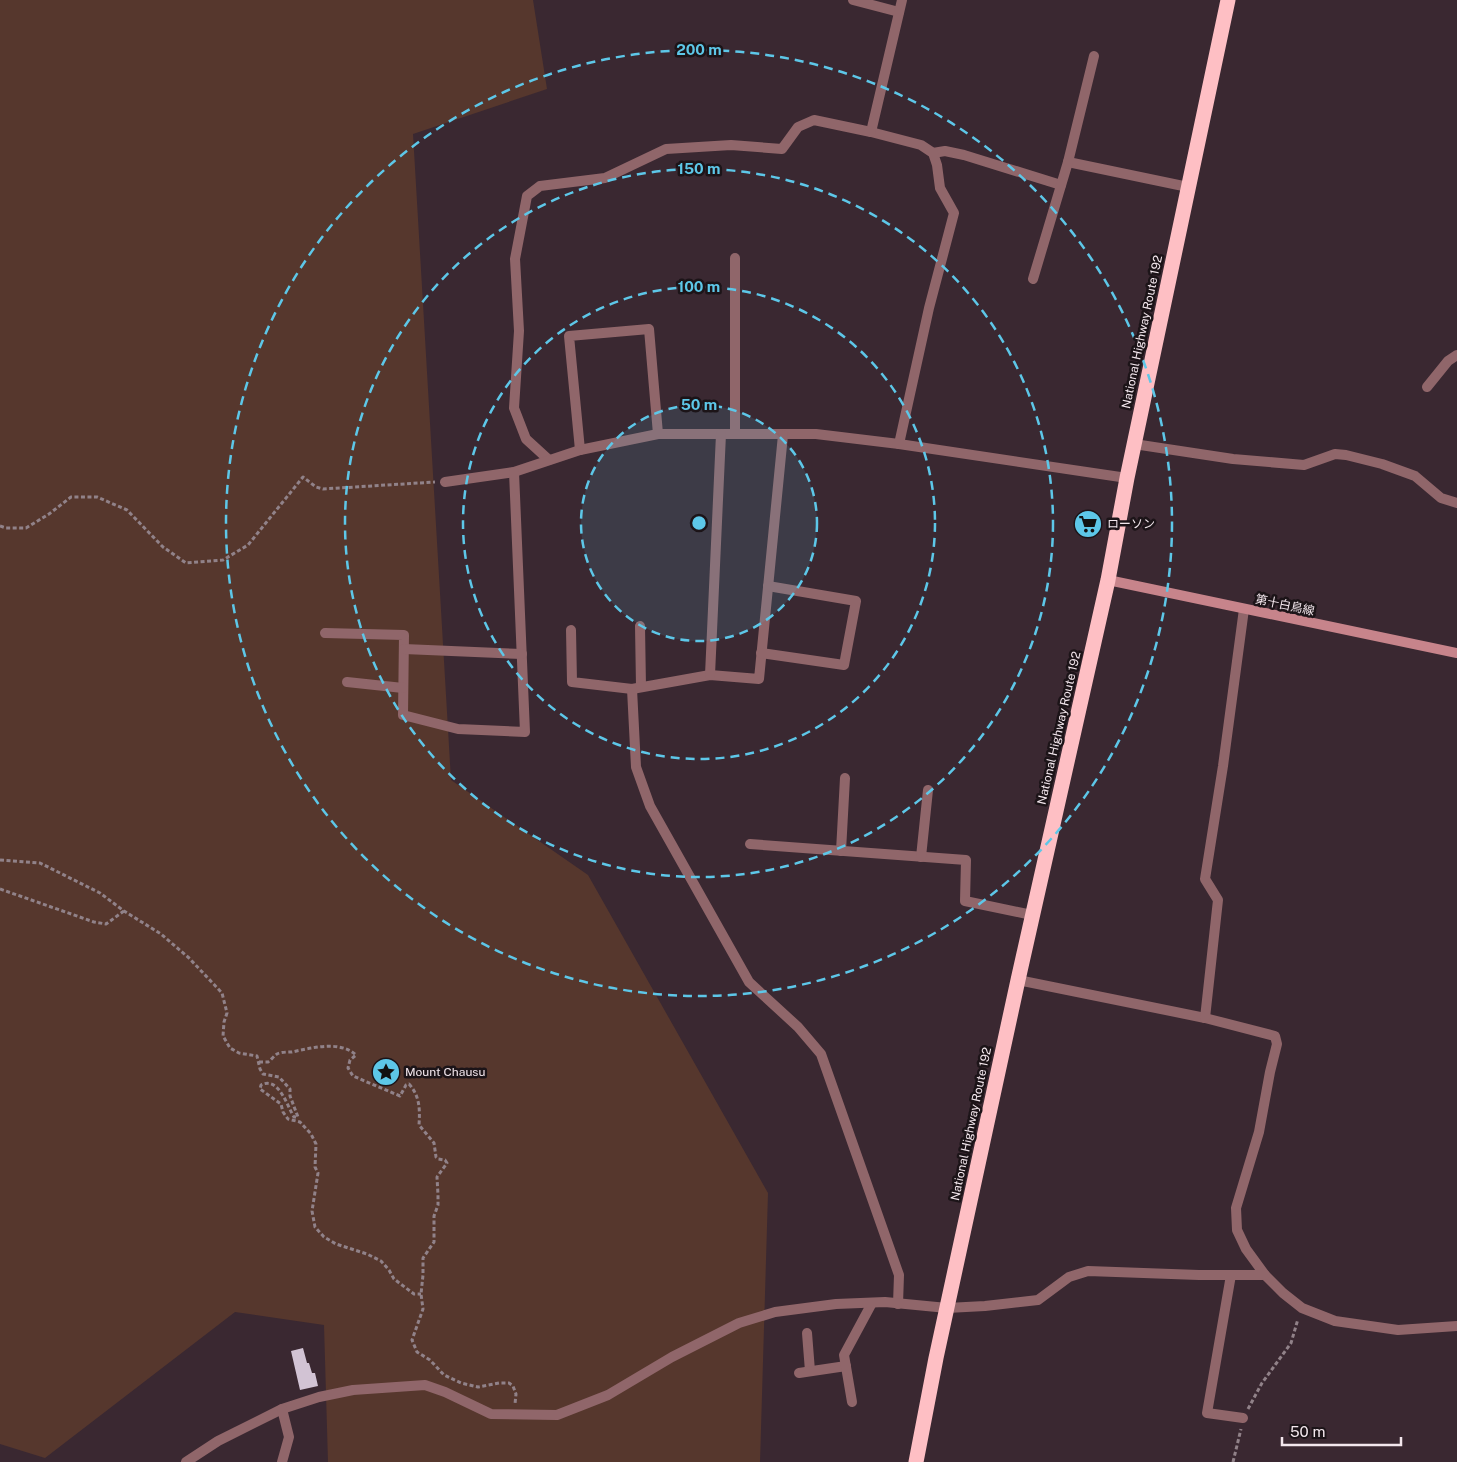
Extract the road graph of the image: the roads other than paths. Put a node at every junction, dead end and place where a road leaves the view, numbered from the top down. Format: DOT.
graph roads {
  1 [pos="853,0"];
  2 [pos="902,0"];
  3 [pos="1228,0"];
  4 [pos="899,12"];
  5 [pos="1094,56"];
  6 [pos="871,132"];
  7 [pos="932,153"];
  8 [pos="1068,162"];
  9 [pos="1061,185"];
  10 [pos="1188,187"];
  11 [pos="735,258"];
  12 [pos="1033,279"];
  13 [pos="1457,355"];
  14 [pos="1427,387"];
  15 [pos="658,434"];
  16 [pos="721,434"];
  17 [pos="735,434"];
  18 [pos="783,435"];
  19 [pos="899,444"];
  20 [pos="1134,444"];
  21 [pos="580,450"];
  22 [pos="550,460"];
  23 [pos="514,472"];
  24 [pos="1127,478"];
  25 [pos="445,482"];
  26 [pos="1457,503"];
  27 [pos="1108,580"];
  28 [pos="768,586"];
  29 [pos="1244,609"];
  30 [pos="640,626"];
  31 [pos="571,630"];
  32 [pos="325,633"];
  33 [pos="404,649"];
  34 [pos="762,653"];
  35 [pos="1457,653"];
  36 [pos="522,654"];
  37 [pos="710,675"];
  38 [pos="347,682"];
  39 [pos="403,688"];
  40 [pos="636,688"];
  41 [pos="845,778"];
  42 [pos="928,790"];
  43 [pos="750,844"];
  44 [pos="841,851"];
  45 [pos="921,857"];
  46 [pos="1032,916"];
  47 [pos="1018,980"];
  48 [pos="1205,1018"];
  49 [pos="1232,1275"];
  50 [pos="1265,1275"];
  51 [pos="872,1303"];
  52 [pos="898,1304"];
  53 [pos="947,1308"];
  54 [pos="1457,1326"];
  55 [pos="807,1333"];
  56 [pos="846,1366"];
  57 [pos="852,1402"];
  58 [pos="282,1409"];
  59 [pos="1243,1418"];
  60 [pos="186,1462"];
  61 [pos="282,1462"];
  62 [pos="916,1462"];
  1 -- 4 [label="street"];
  2 -- 4 [label="street"];
  3 -- 10 [label="highway, National Highway Route 192"];
  4 -- 6 [label="street"];
  5 -- 8 [label="street"];
  6 -- 7 [label="street"];
  6 -- 22 [label="street"];
  7 -- 9 [label="street"];
  7 -- 19 [label="street"];
  8 -- 9 [label="street"];
  8 -- 10 [label="street"];
  9 -- 12 [label="street"];
  10 -- 20 [label="highway, National Highway Route 192"];
  11 -- 17 [label="street"];
  13 -- 14 [label="street"];
  15 -- 16 [label="street"];
  15 -- 21 [label="street"];
  15 -- 21 [label="street"];
  16 -- 17 [label="street"];
  16 -- 37 [label="street"];
  17 -- 18 [label="street"];
  18 -- 19 [label="street"];
  18 -- 28 [label="street"];
  19 -- 24 [label="street"];
  20 -- 24 [label="highway, National Highway Route 192"];
  20 -- 26 [label="street"];
  21 -- 22 [label="street"];
  22 -- 23 [label="street"];
  23 -- 25 [label="street"];
  23 -- 36 [label="street"];
  24 -- 27 [label="highway, National Highway Route 192"];
  27 -- 29 [label="main road, 第十白鳥線"];
  27 -- 46 [label="highway, National Highway Route 192"];
  28 -- 34 [label="street"];
  28 -- 34 [label="street"];
  29 -- 35 [label="main road, 第十白鳥線"];
  29 -- 48 [label="street"];
  30 -- 40 [label="street"];
  31 -- 40 [label="street"];
  32 -- 33 [label="street"];
  33 -- 36 [label="street"];
  33 -- 39 [label="street"];
  34 -- 37 [label="street"];
  36 -- 39 [label="street"];
  37 -- 40 [label="street"];
  38 -- 39 [label="street"];
  40 -- 52 [label="street"];
  41 -- 44 [label="street"];
  42 -- 45 [label="street"];
  43 -- 44 [label="street"];
  44 -- 45 [label="street"];
  45 -- 46 [label="street"];
  46 -- 47 [label="highway, National Highway Route 192"];
  47 -- 48 [label="street"];
  47 -- 53 [label="highway, National Highway Route 192"];
  48 -- 50 [label="street"];
  49 -- 50 [label="street"];
  49 -- 53 [label="street"];
  49 -- 59 [label="street"];
  50 -- 54 [label="street"];
  51 -- 52 [label="street"];
  51 -- 56 [label="street"];
  51 -- 58 [label="street"];
  52 -- 53 [label="street"];
  53 -- 62 [label="highway, National Highway Route 192"];
  55 -- 56 [label="street"];
  56 -- 57 [label="street"];
  58 -- 60 [label="street"];
  58 -- 61 [label="street"];
}
